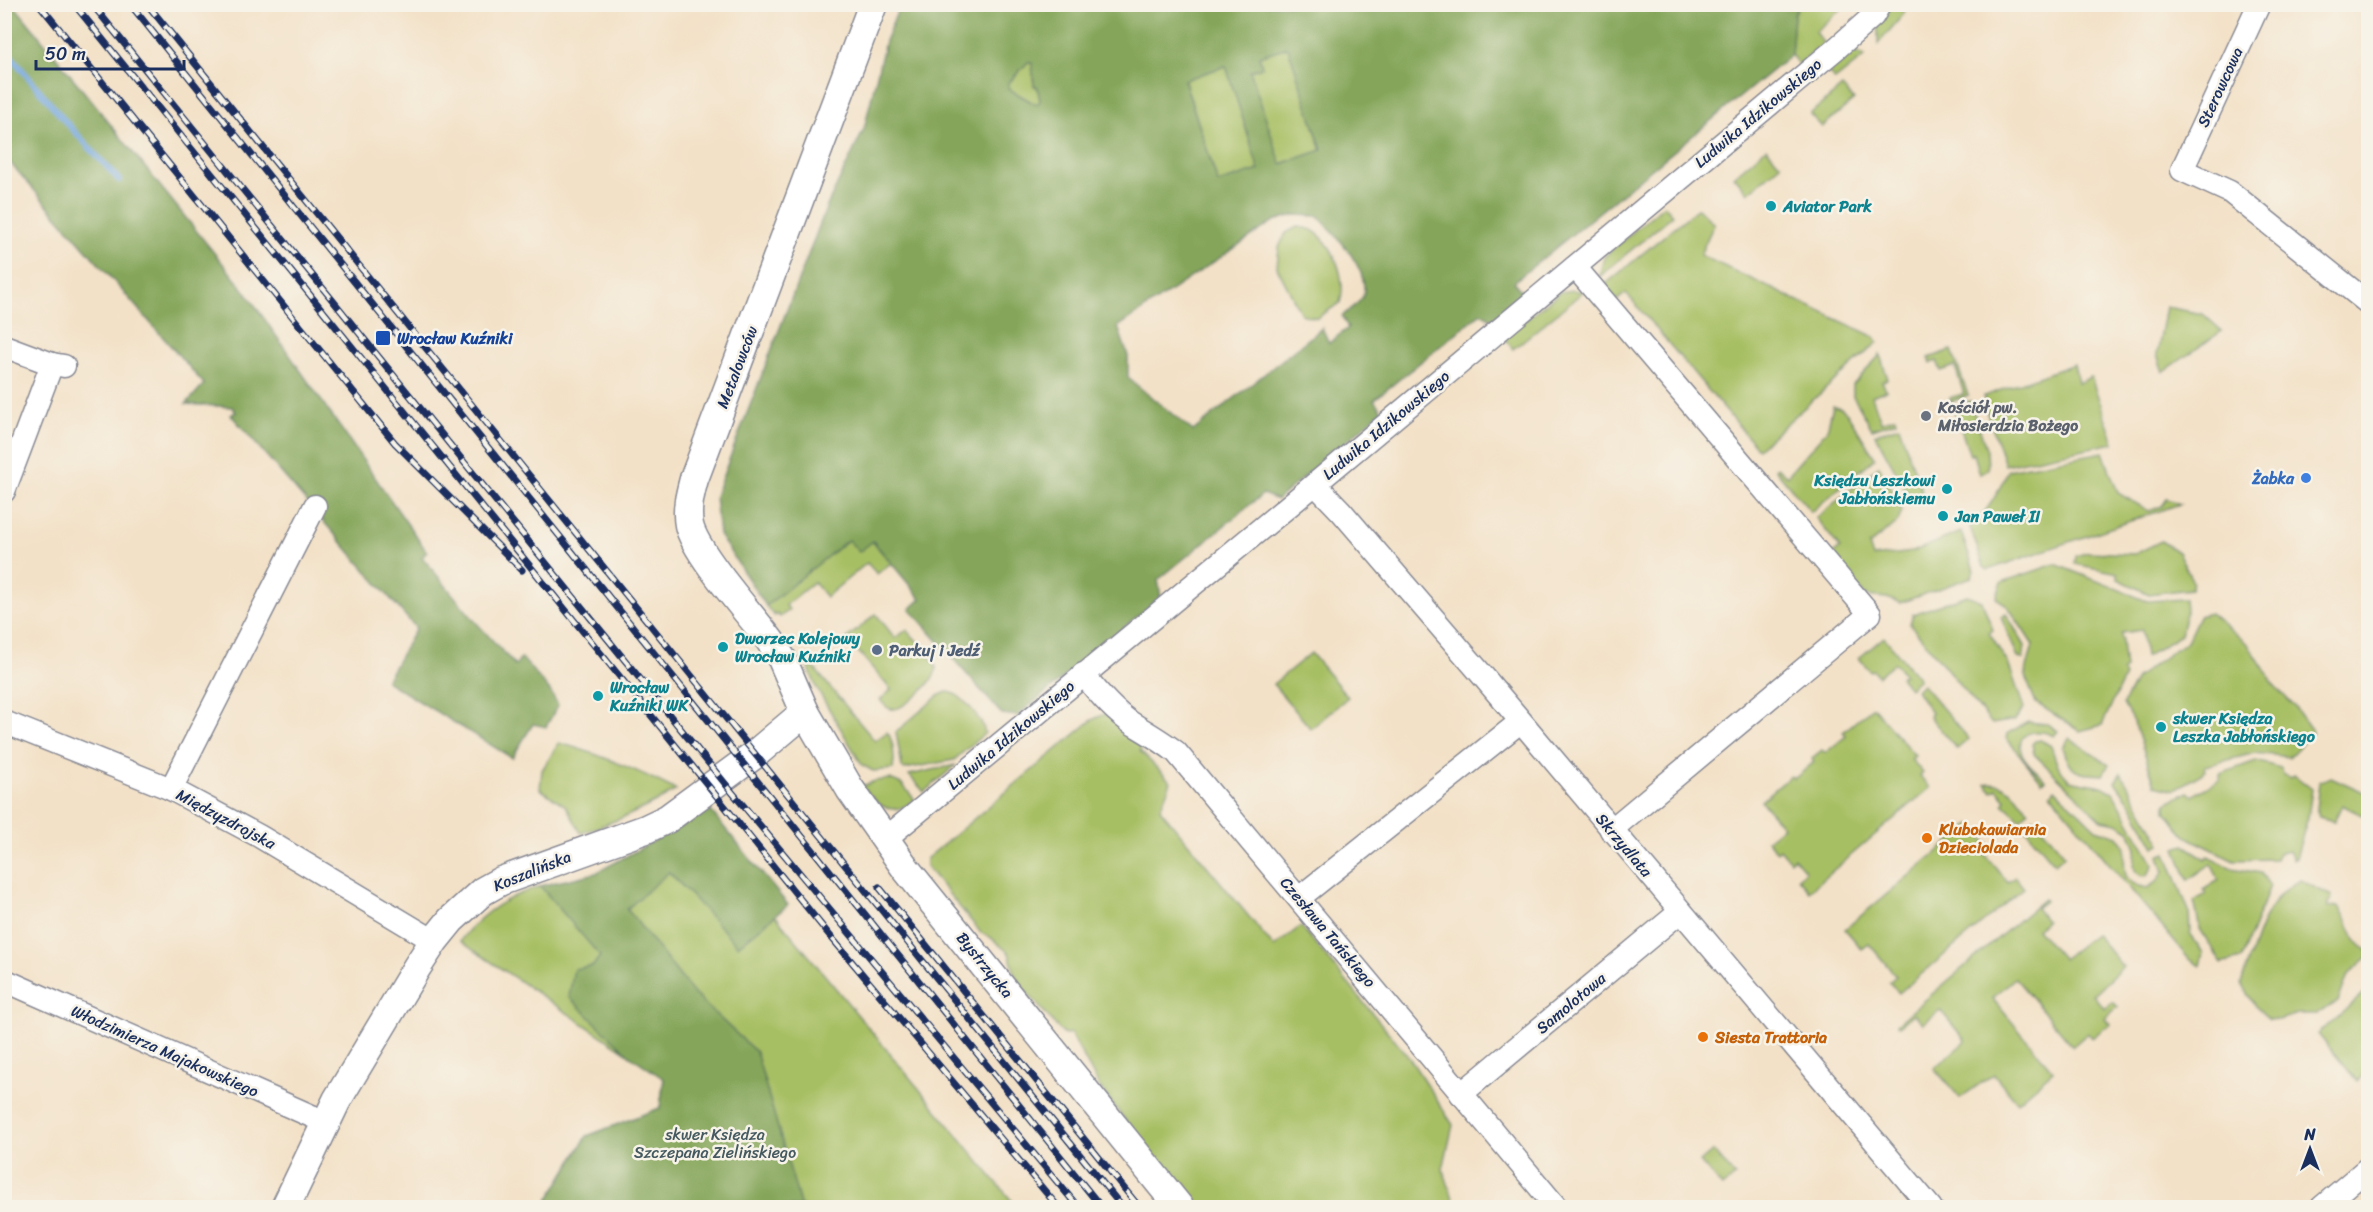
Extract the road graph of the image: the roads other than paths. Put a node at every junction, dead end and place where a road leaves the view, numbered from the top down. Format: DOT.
graph roads {
  1 [pos="873,4"];
  2 [pos="1880,4"];
  3 [pos="2259,4"];
  4 [pos="1575,267"];
  5 [pos="2368,303"];
  6 [pos="4,346"];
  7 [pos="1315,484"];
  8 [pos="4,491"];
  9 [pos="315,506"];
  10 [pos="1083,674"];
  11 [pos="805,712"];
  12 [pos="4,722"];
  13 [pos="1520,722"];
  14 [pos="171,789"];
  15 [pos="1611,830"];
  16 [pos="885,839"];
  17 [pos="1299,898"];
  18 [pos="1680,912"];
  19 [pos="434,941"];
  20 [pos="4,980"];
  21 [pos="1461,1094"];
  22 [pos="325,1122"];
  23 [pos="2365,1178"];
  24 [pos="285,1208"];
  25 [pos="1180,1208"];
  26 [pos="1557,1208"];
  27 [pos="1931,1208"];
  28 [pos="2321,1208"];
  1 -- 11 [label="street, Metalowców"];
  2 -- 4 [label="street, Ludwika Idzikowskiego"];
  3 -- 5 [label="street, Sterowcowa"];
  4 -- 7 [label="street, Ludwika Idzikowskiego"];
  4 -- 15 [label="street"];
  6 -- 8 [label="street"];
  7 -- 10 [label="street, Ludwika Idzikowskiego"];
  7 -- 13 [label="street, Skrzydlata"];
  9 -- 14 [label="street"];
  10 -- 16 [label="street, Ludwika Idzikowskiego"];
  10 -- 17 [label="street, Czesława Tańskiego"];
  11 -- 16 [label="street, Bystrzycka"];
  11 -- 19 [label="street, Koszalińska"];
  12 -- 14 [label="street, Międzyzdrojska"];
  13 -- 15 [label="street, Skrzydlata"];
  13 -- 17 [label="street"];
  14 -- 19 [label="street, Międzyzdrojska"];
  15 -- 18 [label="street, Skrzydlata"];
  16 -- 25 [label="street, Bystrzycka"];
  17 -- 21 [label="street, Czesława Tańskiego"];
  18 -- 21 [label="street, Samolotowa"];
  18 -- 27 [label="street, Skrzydlata"];
  19 -- 22 [label="street, Koszalińska"];
  20 -- 22 [label="street, Włodzimierza Majakowskiego"];
  21 -- 26 [label="street, Czesława Tańskiego"];
  22 -- 24 [label="street, Koszalińska"];
  23 -- 28 [label="street"];
}
